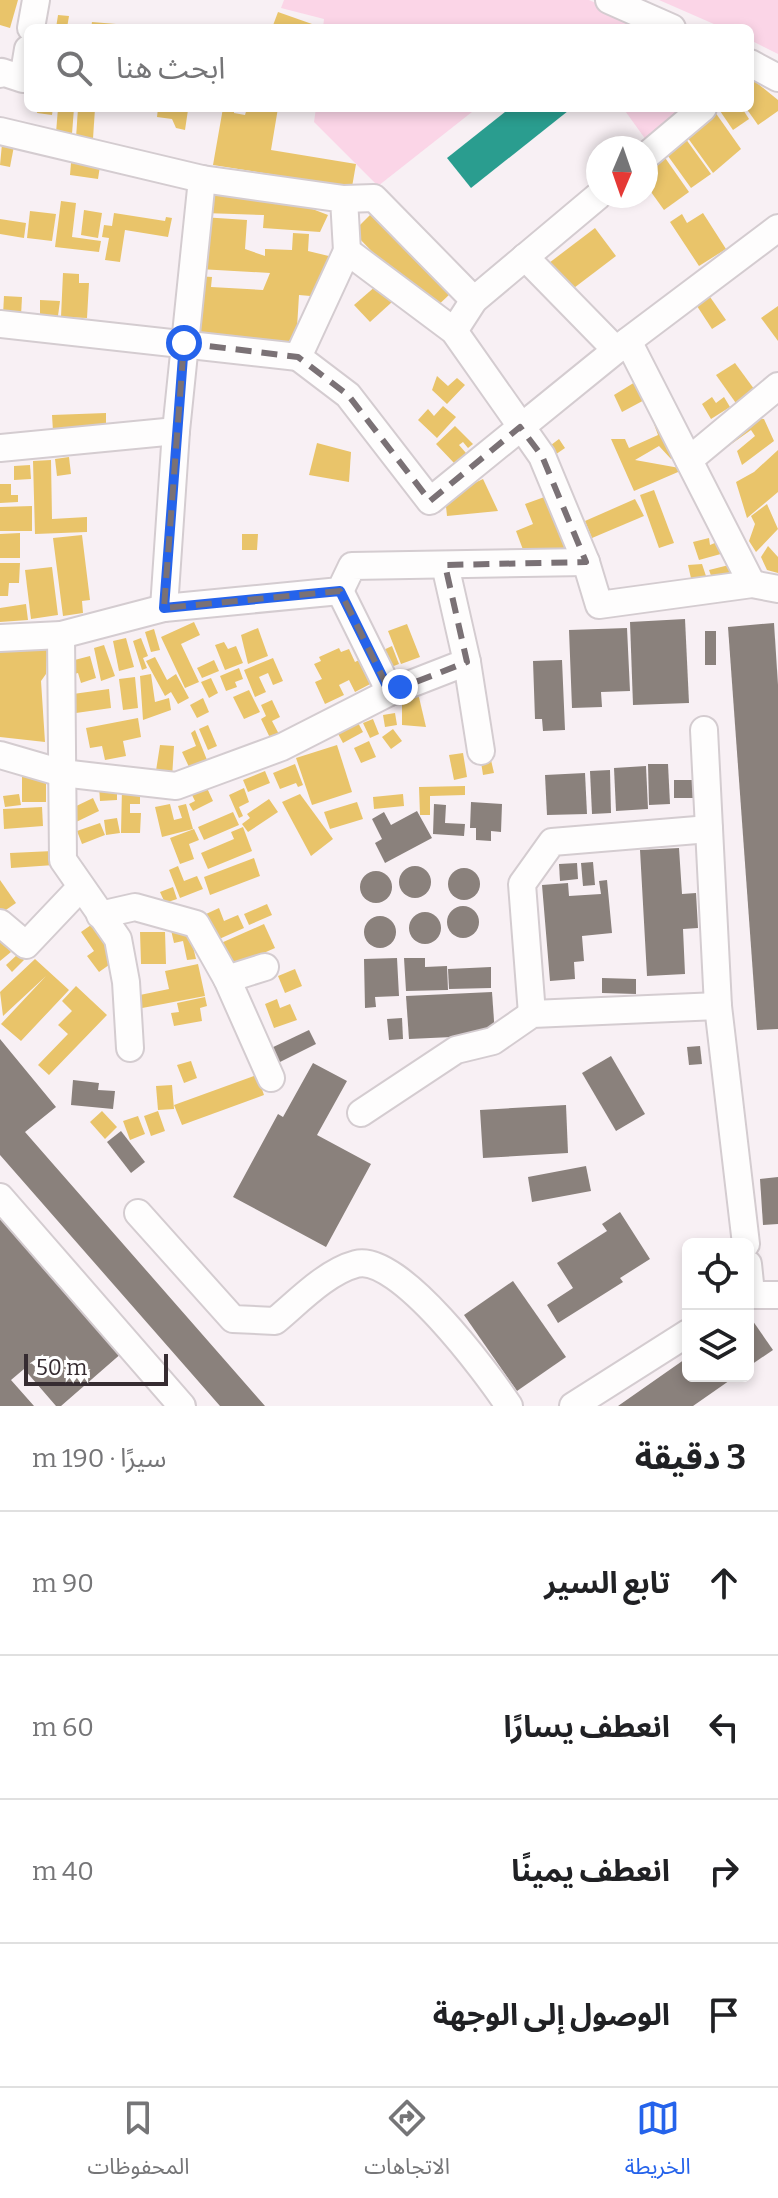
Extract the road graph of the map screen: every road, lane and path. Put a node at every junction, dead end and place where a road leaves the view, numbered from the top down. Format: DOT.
graph roads {
  1 [pos="36,0"];
  2 [pos="609,0"];
  3 [pos="32,24"];
  4 [pos="663,24"];
  5 [pos="754,67"];
  6 [pos="1,72"];
  7 [pos="24,73"];
  8 [pos="778,78"];
  9 [pos="698,112"];
  10 [pos="0,131"];
  11 [pos="658,146"];
  12 [pos="202,179"];
  13 [pos="344,199"];
  14 [pos="586,206"];
  15 [pos="778,228"];
  16 [pos="347,251"];
  17 [pos="525,257"];
  18 [pos="474,300"];
  19 [pos="0,324"];
  20 [pos="454,331"];
  21 [pos="184,343"];
  22 [pos="622,345"];
  23 [pos="298,357"];
  24 [pos="778,386"];
  25 [pos="520,427"];
  26 [pos="176,431"];
  27 [pos="0,448"];
  28 [pos="689,460"];
  29 [pos="586,562"];
  30 [pos="445,565"];
  31 [pos="752,584"];
  32 [pos="778,589"];
  33 [pos="340,591"];
  34 [pos="164,608"];
  35 [pos="61,635"];
  36 [pos="0,638"];
  37 [pos="467,662"];
  38 [pos="390,692"];
  39 [pos="704,730"];
  40 [pos="481,751"];
  41 [pos="0,755"];
  42 [pos="62,773"];
  43 [pos="709,829"];
  44 [pos="80,888"];
  45 [pos="100,915"];
  46 [pos="0,923"];
  47 [pos="265,967"];
  48 [pos="227,979"];
  49 [pos="718,1006"];
  50 [pos="532,1014"];
  51 [pos="130,1048"];
  52 [pos="271,1078"];
  53 [pos="361,1113"];
  54 [pos="0,1197"];
  55 [pos="138,1213"];
  56 [pos="745,1238"];
  57 [pos="754,1294"];
  58 [pos="778,1295"];
  59 [pos="682,1337"];
  60 [pos="182,1406"];
  61 [pos="509,1406"];
  62 [pos="573,1406"];
  1 -- 3 [label="street"];
  2 -- 4 [label="street"];
  5 -- 8 [label="street"];
  6 -- 7 [label="street"];
  9 -- 11 [label="street"];
  10 -- 12 [label="street"];
  12 -- 13 [label="street"];
  12 -- 21 [label="street"];
  13 -- 16 [label="street"];
  13 -- 18 [label="street"];
  14 -- 17 [label="street"];
  15 -- 22 [label="street"];
  16 -- 20 [label="street"];
  16 -- 23 [label="street"];
  17 -- 18 [label="street"];
  17 -- 22 [label="street"];
  18 -- 20 [label="street"];
  19 -- 21 [label="street"];
  20 -- 25 [label="street"];
  21 -- 23 [label="street"];
  21 -- 26 [label="street"];
  22 -- 25 [label="street"];
  22 -- 28 [label="street"];
  23 -- 25 [label="street"];
  24 -- 28 [label="street"];
  25 -- 29 [label="street"];
  26 -- 27 [label="street"];
  26 -- 34 [label="street"];
  28 -- 31 [label="street"];
  29 -- 30 [label="street"];
  29 -- 31 [label="street"];
  30 -- 33 [label="street"];
  30 -- 37 [label="street"];
  31 -- 32 [label="street"];
  33 -- 34 [label="street"];
  33 -- 38 [label="street"];
  34 -- 35 [label="street"];
  35 -- 36 [label="street"];
  35 -- 42 [label="street"];
  37 -- 38 [label="street"];
  37 -- 40 [label="street"];
  38 -- 42 [label="street"];
  39 -- 43 [label="street"];
  41 -- 42 [label="street"];
  42 -- 44 [label="street"];
  43 -- 49 [label="street"];
  43 -- 50 [label="street"];
  44 -- 45 [label="street"];
  44 -- 46 [label="street"];
  45 -- 48 [label="street"];
  45 -- 51 [label="street"];
  47 -- 48 [label="street"];
  48 -- 52 [label="street"];
  49 -- 50 [label="street"];
  49 -- 56 [label="street"];
  50 -- 53 [label="street"];
  54 -- 60 [label="street"];
  55 -- 61 [label="street"];
  57 -- 58 [label="street"];
  59 -- 62 [label="street"];
}
